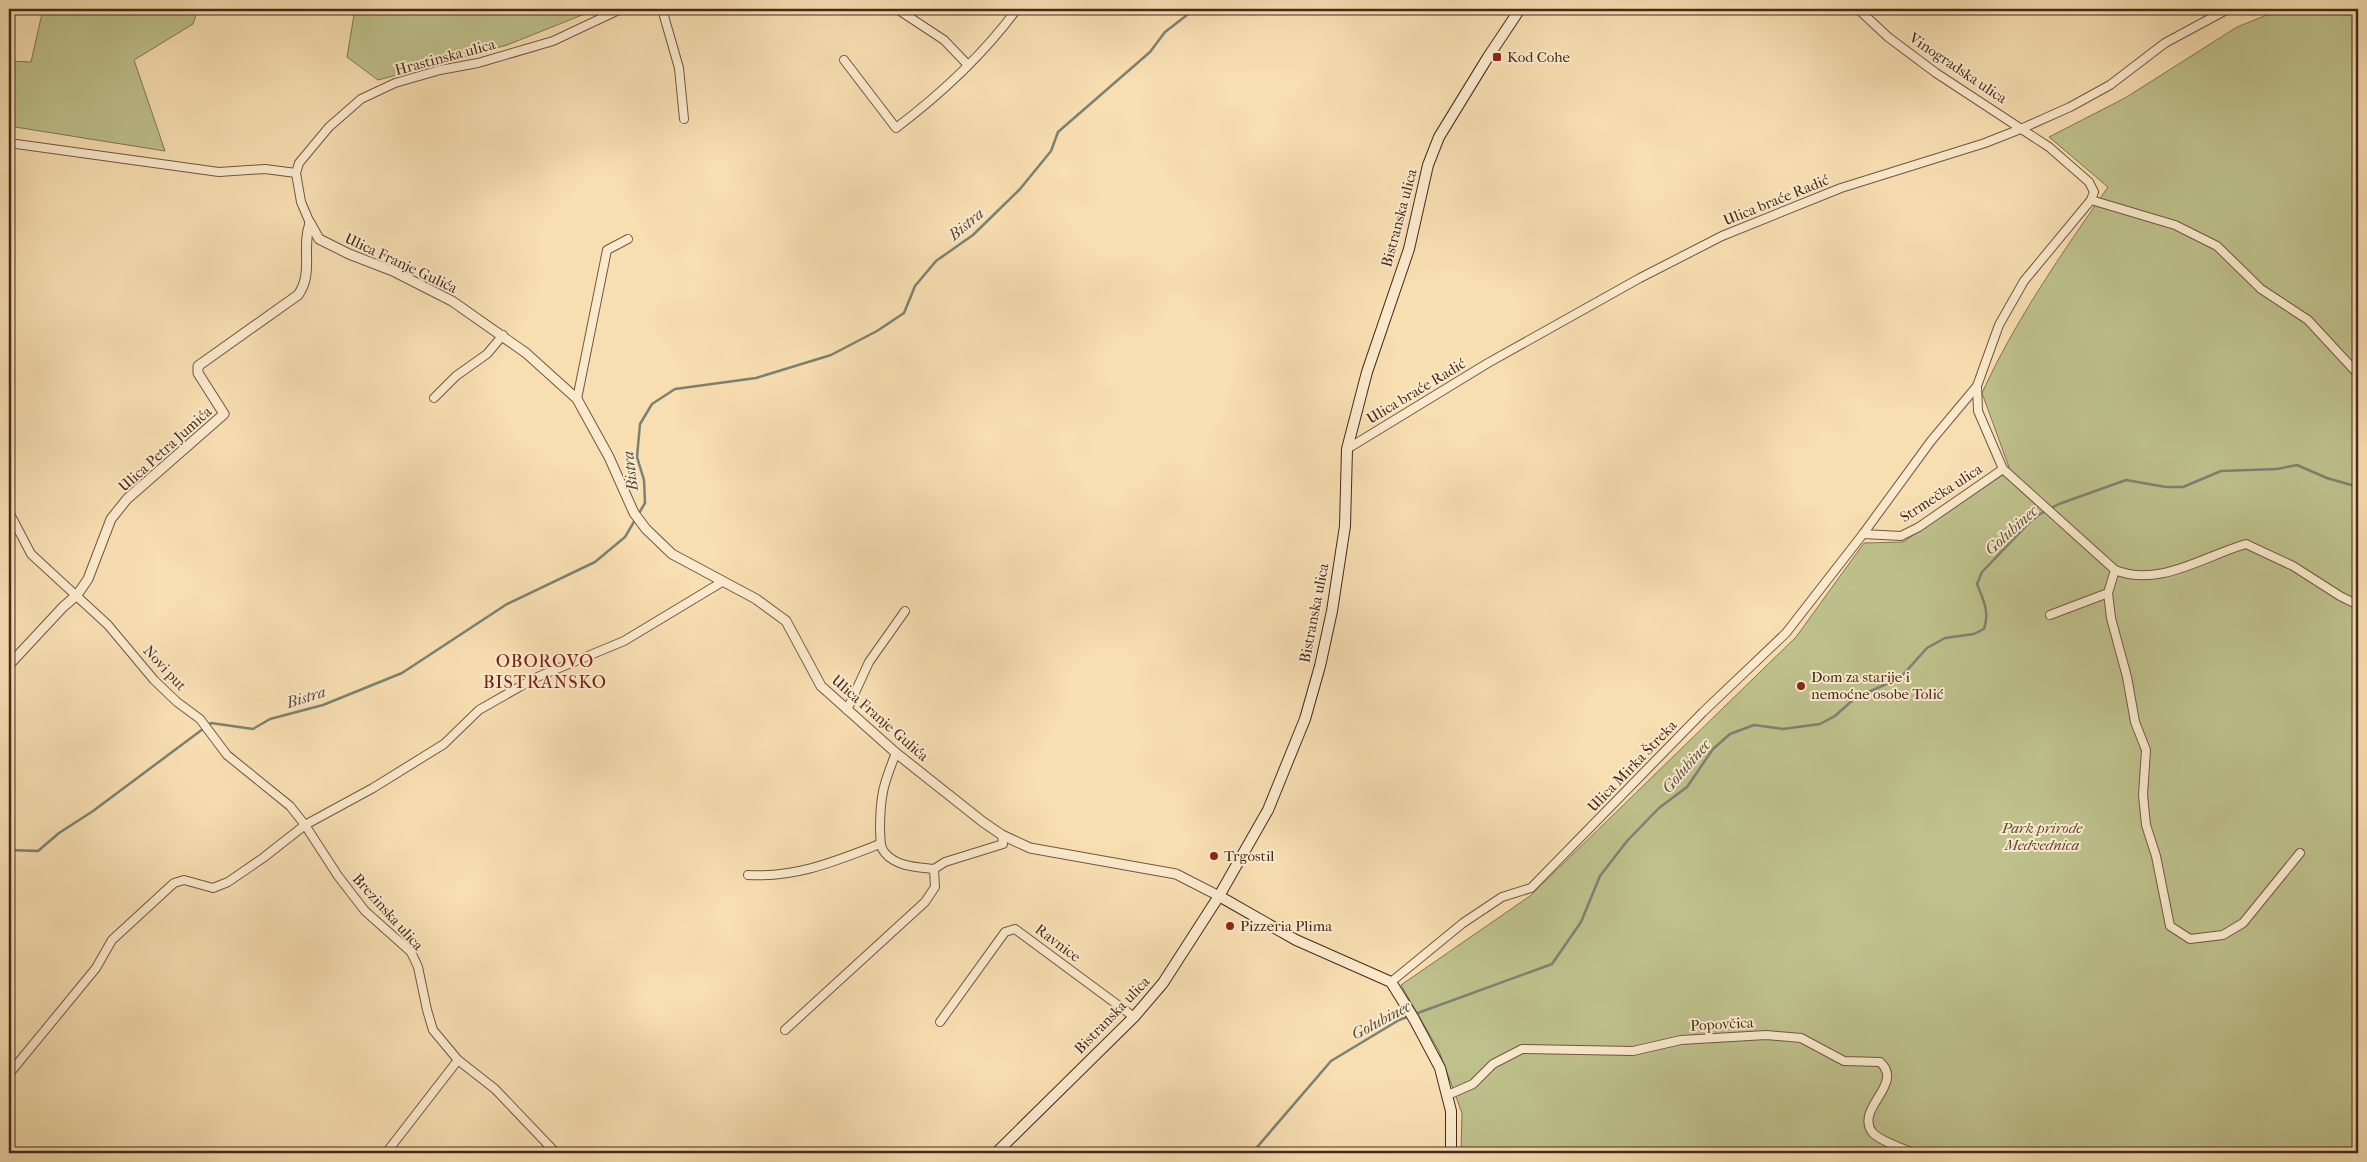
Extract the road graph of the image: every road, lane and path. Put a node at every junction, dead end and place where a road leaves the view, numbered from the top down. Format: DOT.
graph roads {
  1 [pos="621,9"];
  2 [pos="662,9"];
  3 [pos="897,9"];
  4 [pos="1017,9"];
  5 [pos="1520,9"];
  6 [pos="1858,9"];
  7 [pos="2228,9"];
  8 [pos="844,60"];
  9 [pos="968,65"];
  10 [pos="684,119"];
  11 [pos="2023,128"];
  12 [pos="9,143"];
  13 [pos="296,173"];
  14 [pos="2091,200"];
  15 [pos="310,223"];
  16 [pos="628,239"];
  17 [pos="503,335"];
  18 [pos="2358,374"];
  19 [pos="1977,386"];
  20 [pos="434,398"];
  21 [pos="577,399"];
  22 [pos="1347,449"];
  23 [pos="2003,470"];
  24 [pos="9,512"];
  25 [pos="1863,534"];
  26 [pos="2115,570"];
  27 [pos="722,582"];
  28 [pos="2108,593"];
  29 [pos="77,595"];
  30 [pos="2358,605"];
  31 [pos="904,611"];
  32 [pos="2050,615"];
  33 [pos="9,665"];
  34 [pos="847,710"];
  35 [pos="896,753"];
  36 [pos="305,825"];
  37 [pos="1002,835"];
  38 [pos="880,844"];
  39 [pos="2300,853"];
  40 [pos="934,869"];
  41 [pos="748,874"];
  42 [pos="1219,896"];
  43 [pos="1391,982"];
  44 [pos="1134,1017"];
  45 [pos="940,1022"];
  46 [pos="785,1030"];
  47 [pos="458,1060"];
  48 [pos="9,1074"];
  49 [pos="1448,1095"];
  50 [pos="386,1153"];
  51 [pos="556,1153"];
  52 [pos="996,1153"];
  53 [pos="1451,1153"];
  54 [pos="1914,1153"];
  1 -- 13 [label="street, Hrastinska ulica"];
  2 -- 10 [label="street"];
  3 -- 9 [label="street"];
  4 -- 9 [label="street"];
  5 -- 22 [label="main road, Bistranska ulica"];
  6 -- 11 [label="street, Vinogradska ulica"];
  7 -- 11 [label="street, Ulica braće Radić"];
  8 -- 9 [label="street"];
  11 -- 14 [label="street, Vinogradska ulica"];
  11 -- 22 [label="street, Ulica braće Radić"];
  12 -- 13 [label="street"];
  13 -- 15 [label="street"];
  14 -- 18 [label="street"];
  14 -- 19 [label="street"];
  15 -- 17 [label="street, Ulica Franje Gulića"];
  15 -- 29 [label="street, Ulica Petra Jumića"];
  16 -- 21 [label="street"];
  17 -- 20 [label="street"];
  17 -- 21 [label="street, Ulica Franje Gulića"];
  19 -- 23 [label="street"];
  19 -- 25 [label="street, Ulica Mirka Štreka"];
  21 -- 27 [label="street, Ulica Franje Gulića"];
  22 -- 42 [label="main road, Bistranska ulica"];
  23 -- 25 [label="street, Strmečka ulica"];
  23 -- 26 [label="street"];
  24 -- 29 [label="street, Novi put"];
  25 -- 43 [label="street, Ulica Mirka Štreka"];
  26 -- 28 [label="street"];
  26 -- 30 [label="street"];
  27 -- 34 [label="street, Ulica Franje Gulića"];
  27 -- 36 [label="street"];
  28 -- 32 [label="street"];
  28 -- 39 [label="street"];
  29 -- 33 [label="street"];
  29 -- 36 [label="street, Novi put"];
  31 -- 34 [label="street"];
  34 -- 35 [label="street, Ulica Franje Gulića"];
  35 -- 37 [label="street, Ulica Franje Gulića"];
  35 -- 38 [label="street"];
  36 -- 47 [label="street, Brezinska ulica"];
  36 -- 48 [label="street"];
  37 -- 40 [label="street"];
  37 -- 42 [label="street, Ulica Franje Gulića"];
  38 -- 40 [label="street"];
  38 -- 41 [label="street"];
  40 -- 46 [label="street"];
  42 -- 43 [label="main road"];
  42 -- 44 [label="main road, Bistranska ulica"];
  43 -- 49 [label="main road"];
  44 -- 45 [label="street, Ravnice"];
  44 -- 52 [label="main road, Bistranska ulica"];
  47 -- 50 [label="street"];
  47 -- 51 [label="street, Brezinska ulica"];
  49 -- 53 [label="main road"];
  49 -- 54 [label="street, Popovčica"];
}
